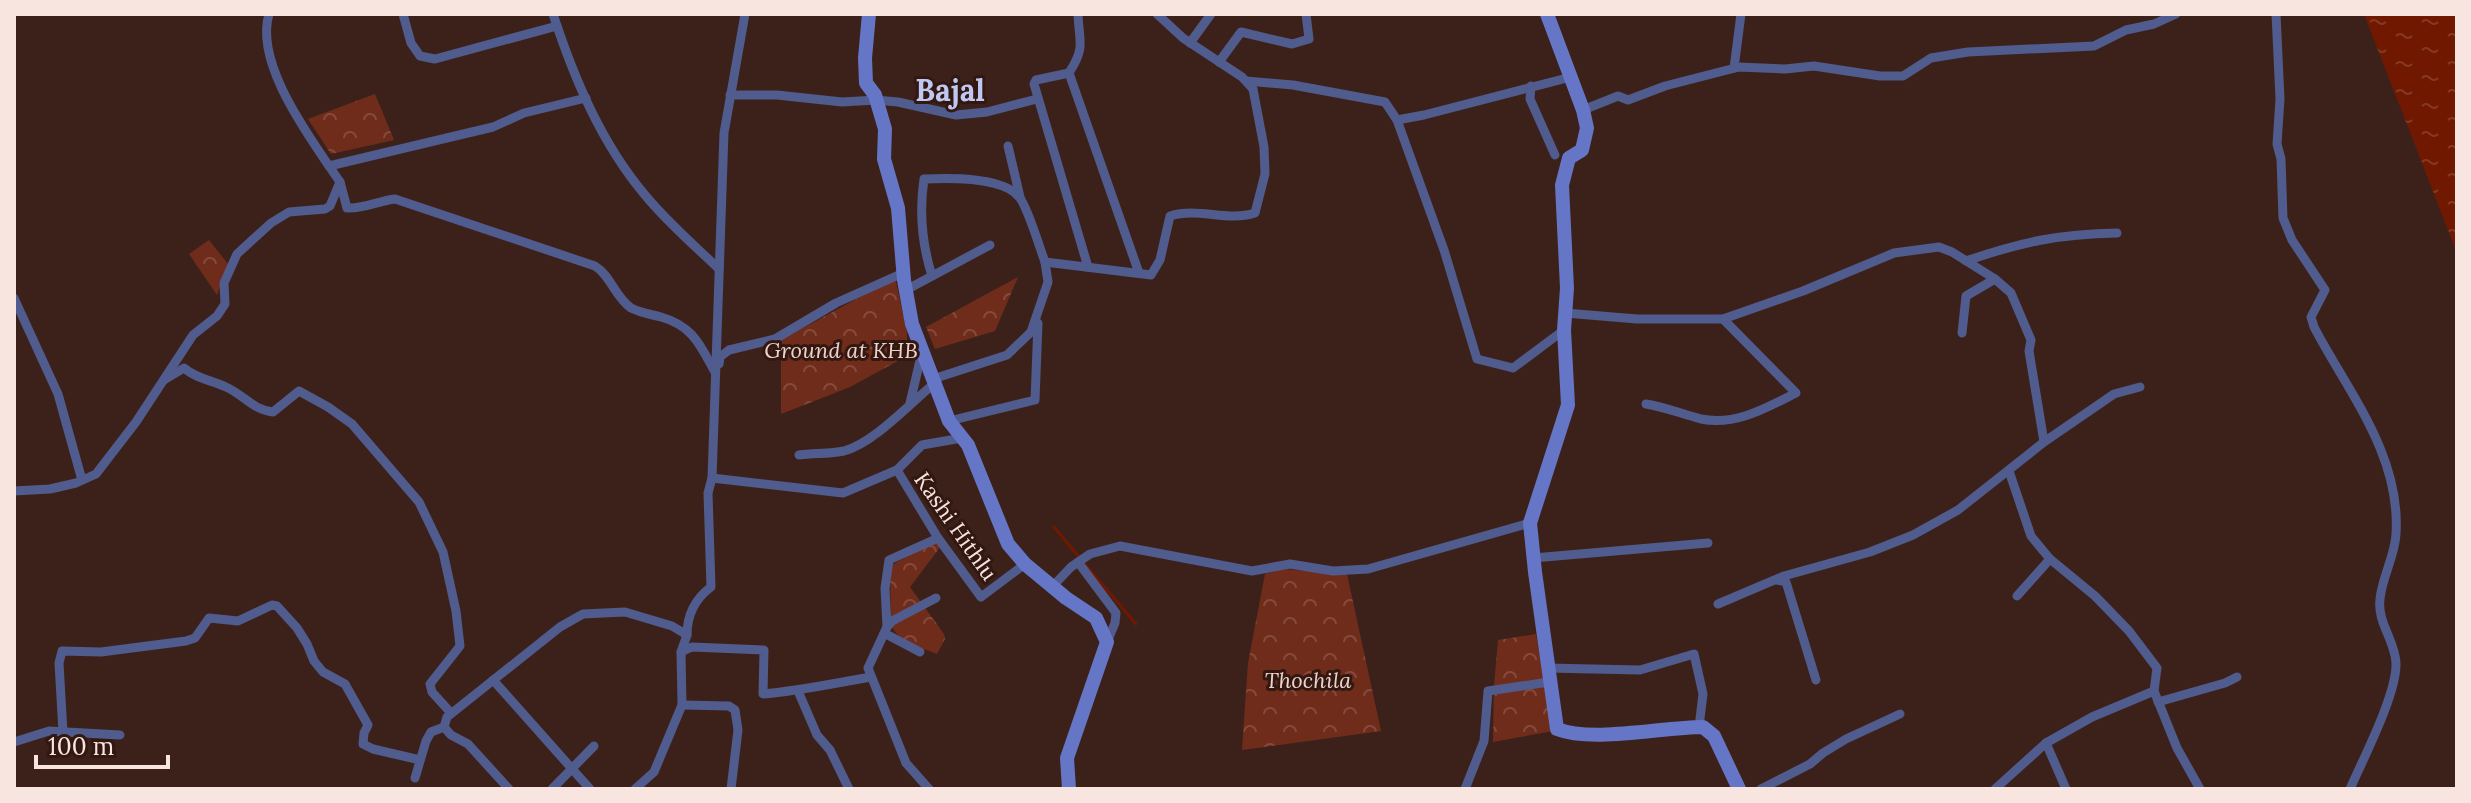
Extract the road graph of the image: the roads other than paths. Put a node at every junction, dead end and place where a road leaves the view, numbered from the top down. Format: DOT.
graph roads {
  1 [pos="269,14"];
  2 [pos="403,14"];
  3 [pos="553,14"];
  4 [pos="745,14"];
  5 [pos="869,14"];
  6 [pos="1078,14"];
  7 [pos="1211,14"];
  8 [pos="1306,14"];
  9 [pos="1547,14"];
  10 [pos="1741,14"];
  11 [pos="2176,14"];
  12 [pos="2276,14"];
  13 [pos="1163,16"];
  14 [pos="557,26"];
  15 [pos="1190,43"];
  16 [pos="1219,62"];
  17 [pos="1734,68"];
  18 [pos="1069,73"];
  19 [pos="1571,77"];
  20 [pos="1246,81"];
  21 [pos="1531,86"];
  22 [pos="730,95"];
  23 [pos="586,98"];
  24 [pos="1037,99"];
  25 [pos="876,100"];
  26 [pos="1583,110"];
  27 [pos="1397,120"];
  28 [pos="1008,146"];
  29 [pos="1555,155"];
  30 [pos="329,166"];
  31 [pos="340,182"];
  32 [pos="1020,197"];
  33 [pos="2117,233"];
  34 [pos="990,245"];
  35 [pos="1966,261"];
  36 [pos="1045,262"];
  37 [pos="1088,267"];
  38 [pos="719,269"];
  39 [pos="903,273"];
  40 [pos="1139,273"];
  41 [pos="932,276"];
  42 [pos="1995,279"];
  43 [pos="906,290"];
  44 [pos="14,298"];
  45 [pos="1039,309"];
  46 [pos="1565,313"];
  47 [pos="1723,319"];
  48 [pos="1564,330"];
  49 [pos="1962,333"];
  50 [pos="697,340"];
  51 [pos="922,350"];
  52 [pos="717,353"];
  53 [pos="717,375"];
  54 [pos="164,380"];
  55 [pos="934,381"];
  56 [pos="2140,387"];
  57 [pos="910,403"];
  58 [pos="1646,404"];
  59 [pos="949,421"];
  60 [pos="962,438"];
  61 [pos="2044,442"];
  62 [pos="799,455"];
  63 [pos="897,470"];
  64 [pos="2009,471"];
  65 [pos="712,478"];
  66 [pos="82,480"];
  67 [pos="14,491"];
  68 [pos="1530,523"];
  69 [pos="938,538"];
  70 [pos="1708,543"];
  71 [pos="1533,558"];
  72 [pos="2050,559"];
  73 [pos="1081,560"];
  74 [pos="1025,564"];
  75 [pos="1775,580"];
  76 [pos="1052,587"];
  77 [pos="2017,596"];
  78 [pos="936,598"];
  79 [pos="1718,604"];
  80 [pos="885,630"];
  81 [pos="687,635"];
  82 [pos="1107,642"];
  83 [pos="681,652"];
  84 [pos="920,652"];
  85 [pos="1548,675"];
  86 [pos="871,677"];
  87 [pos="2237,677"];
  88 [pos="493,680"];
  89 [pos="1816,680"];
  90 [pos="798,691"];
  91 [pos="2154,691"];
  92 [pos="2158,702"];
  93 [pos="682,705"];
  94 [pos="451,713"];
  95 [pos="1900,714"];
  96 [pos="444,727"];
  97 [pos="1699,727"];
  98 [pos="63,732"];
  99 [pos="120,735"];
  100 [pos="14,742"];
  101 [pos="2046,743"];
  102 [pos="594,746"];
  103 [pos="420,760"];
  104 [pos="574,770"];
  105 [pos="415,778"];
  106 [pos="509,789"];
  107 [pos="552,789"];
  108 [pos="590,789"];
  109 [pos="635,789"];
  110 [pos="731,789"];
  111 [pos="849,789"];
  112 [pos="929,789"];
  113 [pos="1069,789"];
  114 [pos="1465,789"];
  115 [pos="1739,789"];
  116 [pos="1761,789"];
  117 [pos="1995,789"];
  118 [pos="2066,789"];
  119 [pos="2200,789"];
  120 [pos="2350,789"];
  1 -- 30 [label="street"];
  2 -- 14 [label="street"];
  3 -- 14 [label="street"];
  4 -- 22 [label="street"];
  5 -- 25 [label="street"];
  6 -- 18 [label="street"];
  7 -- 15 [label="street"];
  8 -- 16 [label="street"];
  9 -- 19 [label="street"];
  10 -- 17 [label="street"];
  11 -- 17 [label="street"];
  12 -- 120 [label="street"];
  13 -- 15 [label="street"];
  14 -- 23 [label="street"];
  15 -- 16 [label="street"];
  16 -- 20 [label="street"];
  17 -- 26 [label="street"];
  18 -- 24 [label="street"];
  18 -- 40 [label="street"];
  19 -- 21 [label="street"];
  19 -- 26 [label="street"];
  20 -- 27 [label="street"];
  20 -- 40 [label="street"];
  21 -- 27 [label="street"];
  21 -- 29 [label="street"];
  22 -- 25 [label="street"];
  22 -- 38 [label="street"];
  23 -- 30 [label="street"];
  23 -- 38 [label="street"];
  24 -- 25 [label="street"];
  24 -- 37 [label="street"];
  25 -- 39 [label="street"];
  26 -- 46 [label="street"];
  27 -- 48 [label="street"];
  28 -- 32 [label="street"];
  30 -- 31 [label="street"];
  31 -- 50 [label="street"];
  31 -- 54 [label="street"];
  32 -- 36 [label="street"];
  32 -- 41 [label="street"];
  33 -- 35 [label="street"];
  34 -- 41 [label="street"];
  35 -- 42 [label="street"];
  35 -- 47 [label="street"];
  36 -- 37 [label="street"];
  36 -- 45 [label="street"];
  37 -- 40 [label="street"];
  38 -- 52 [label="street"];
  39 -- 43 [label="street"];
  39 -- 53 [label="street"];
  41 -- 43 [label="street"];
  42 -- 49 [label="street"];
  42 -- 61 [label="street"];
  43 -- 51 [label="street"];
  44 -- 66 [label="street"];
  45 -- 55 [label="street"];
  45 -- 59 [label="street"];
  46 -- 47 [label="street"];
  46 -- 48 [label="street"];
  47 -- 58 [label="street"];
  48 -- 68 [label="street"];
  50 -- 52 [label="street"];
  50 -- 53 [label="street"];
  51 -- 55 [label="street"];
  51 -- 57 [label="street"];
  52 -- 53 [label="street"];
  53 -- 65 [label="street"];
  54 -- 66 [label="street"];
  54 -- 94 [label="street"];
  55 -- 57 [label="street"];
  55 -- 59 [label="street"];
  56 -- 61 [label="street"];
  57 -- 62 [label="street"];
  59 -- 60 [label="street"];
  60 -- 63 [label="street"];
  60 -- 74 [label="street"];
  61 -- 64 [label="street"];
  63 -- 65 [label="street, Kashi Hithlu"];
  63 -- 69 [label="street, Kashi Hithlu"];
  64 -- 72 [label="street"];
  64 -- 75 [label="street"];
  65 -- 81 [label="street"];
  66 -- 67 [label="street"];
  68 -- 71 [label="street"];
  68 -- 73 [label="street"];
  69 -- 74 [label="street, Kashi Hithlu"];
  69 -- 80 [label="street"];
  70 -- 71 [label="street"];
  71 -- 85 [label="street"];
  72 -- 77 [label="street"];
  72 -- 91 [label="street"];
  73 -- 76 [label="street"];
  73 -- 82 [label="street"];
  74 -- 76 [label="street"];
  75 -- 79 [label="street"];
  75 -- 89 [label="street"];
  76 -- 82 [label="street"];
  78 -- 80 [label="street"];
  80 -- 84 [label="street"];
  80 -- 86 [label="street"];
  81 -- 83 [label="street"];
  81 -- 88 [label="street"];
  82 -- 113 [label="street"];
  83 -- 90 [label="street"];
  83 -- 93 [label="street"];
  85 -- 97 [label="street"];
  85 -- 97 [label="street"];
  85 -- 114 [label="street"];
  86 -- 90 [label="street"];
  86 -- 112 [label="street"];
  87 -- 92 [label="street"];
  88 -- 94 [label="street"];
  88 -- 104 [label="street"];
  90 -- 111 [label="street"];
  91 -- 92 [label="street"];
  91 -- 101 [label="street"];
  92 -- 119 [label="street"];
  93 -- 109 [label="street"];
  93 -- 110 [label="street"];
  94 -- 96 [label="street"];
  95 -- 116 [label="street"];
  96 -- 103 [label="street"];
  96 -- 106 [label="street"];
  97 -- 115 [label="street"];
  98 -- 99 [label="street"];
  98 -- 100 [label="street"];
  98 -- 103 [label="street"];
  101 -- 117 [label="street"];
  101 -- 118 [label="street"];
  102 -- 104 [label="street"];
  103 -- 105 [label="street"];
  104 -- 107 [label="street"];
  104 -- 108 [label="street"];
}
